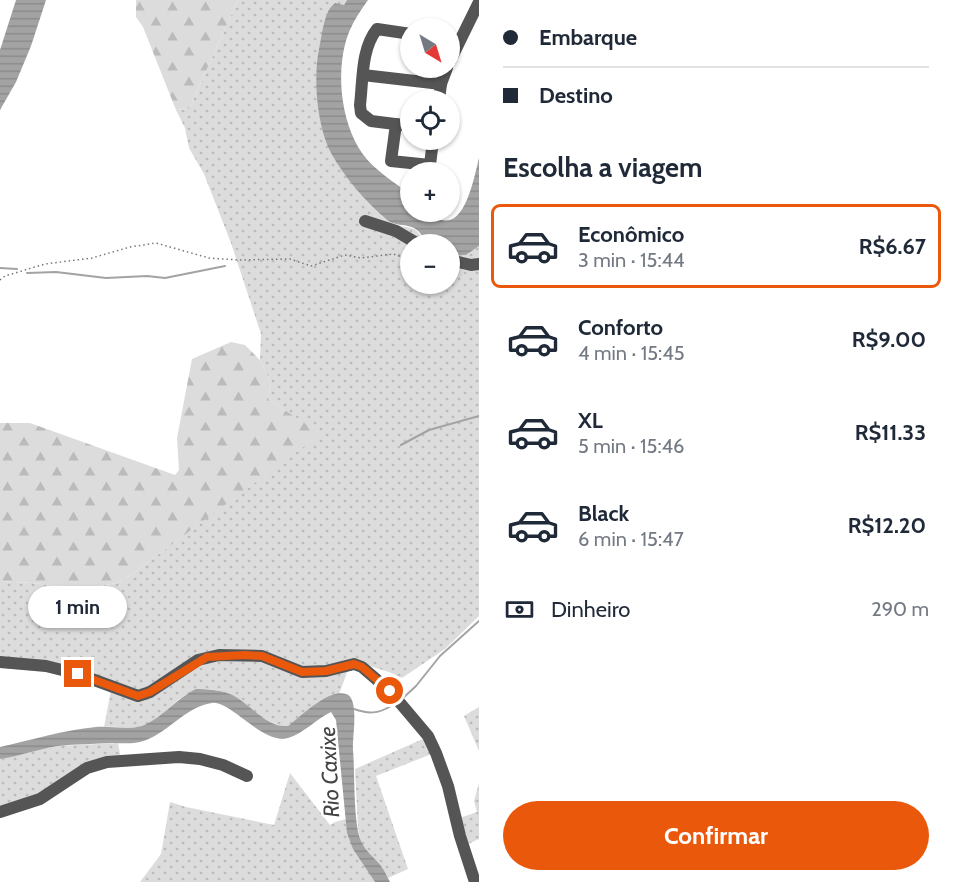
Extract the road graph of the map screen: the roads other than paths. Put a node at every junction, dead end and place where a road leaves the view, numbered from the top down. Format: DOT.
graph roads {
  1 [pos="479,2"];
  2 [pos="474,24"];
  3 [pos="400,32"];
  4 [pos="460,36"];
  5 [pos="363,75"];
  6 [pos="443,78"];
  7 [pos="441,84"];
  8 [pos="440,90"];
  9 [pos="396,124"];
  10 [pos="400,125"];
  11 [pos="432,150"];
  12 [pos="365,220"];
  13 [pos="401,234"];
  14 [pos="460,262"];
  15 [pos="479,264"];
  16 [pos="3,662"];
  17 [pos="247,776"];
  18 [pos="0,812"];
  19 [pos="475,882"];
  1 -- 2 [label="street"];
  2 -- 4 [label="street"];
  3 -- 5 [label="street"];
  5 -- 7 [label="street"];
  5 -- 9 [label="street"];
  6 -- 7 [label="street"];
  7 -- 8 [label="street"];
  9 -- 10 [label="street"];
  9 -- 11 [label="street"];
  12 -- 13 [label="street"];
  14 -- 15 [label="street"];
  16 -- 19 [label="street"];
  17 -- 18 [label="street"];
}
